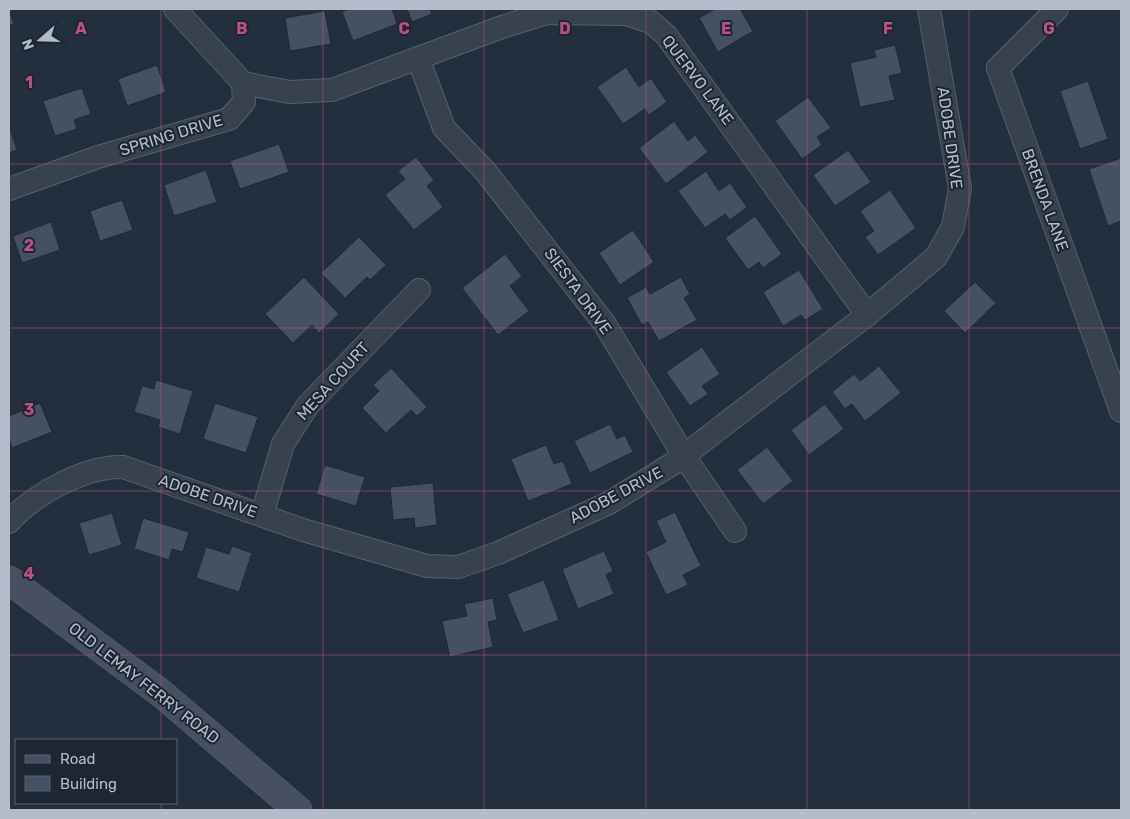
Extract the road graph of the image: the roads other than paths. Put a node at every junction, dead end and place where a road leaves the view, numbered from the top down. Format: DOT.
graph roads {
  1 [pos="175,9"];
  2 [pos="929,9"];
  3 [pos="1057,9"];
  4 [pos="418,58"];
  5 [pos="243,83"];
  6 [pos="9,189"];
  7 [pos="419,290"];
  8 [pos="867,315"];
  9 [pos="1121,411"];
  10 [pos="684,456"];
  11 [pos="262,515"];
  12 [pos="9,522"];
  13 [pos="735,531"];
  14 [pos="9,580"];
  15 [pos="298,810"];
  1 -- 5 [label="street"];
  2 -- 8 [label="street, ADOBE DRIVE"];
  3 -- 9 [label="street, BRENDA LANE"];
  4 -- 5 [label="street, QUERVO LANE"];
  4 -- 8 [label="street, QUERVO LANE"];
  4 -- 10 [label="street, SIESTA DRIVE"];
  5 -- 6 [label="street, SPRING DRIVE"];
  7 -- 11 [label="street, MESA COURT"];
  8 -- 10 [label="street, ADOBE DRIVE"];
  10 -- 11 [label="street, ADOBE DRIVE"];
  10 -- 13 [label="street, SIESTA DRIVE"];
  11 -- 12 [label="street, ADOBE DRIVE"];
  14 -- 15 [label="main road, OLD LEMAY FERRY ROAD"];
}
